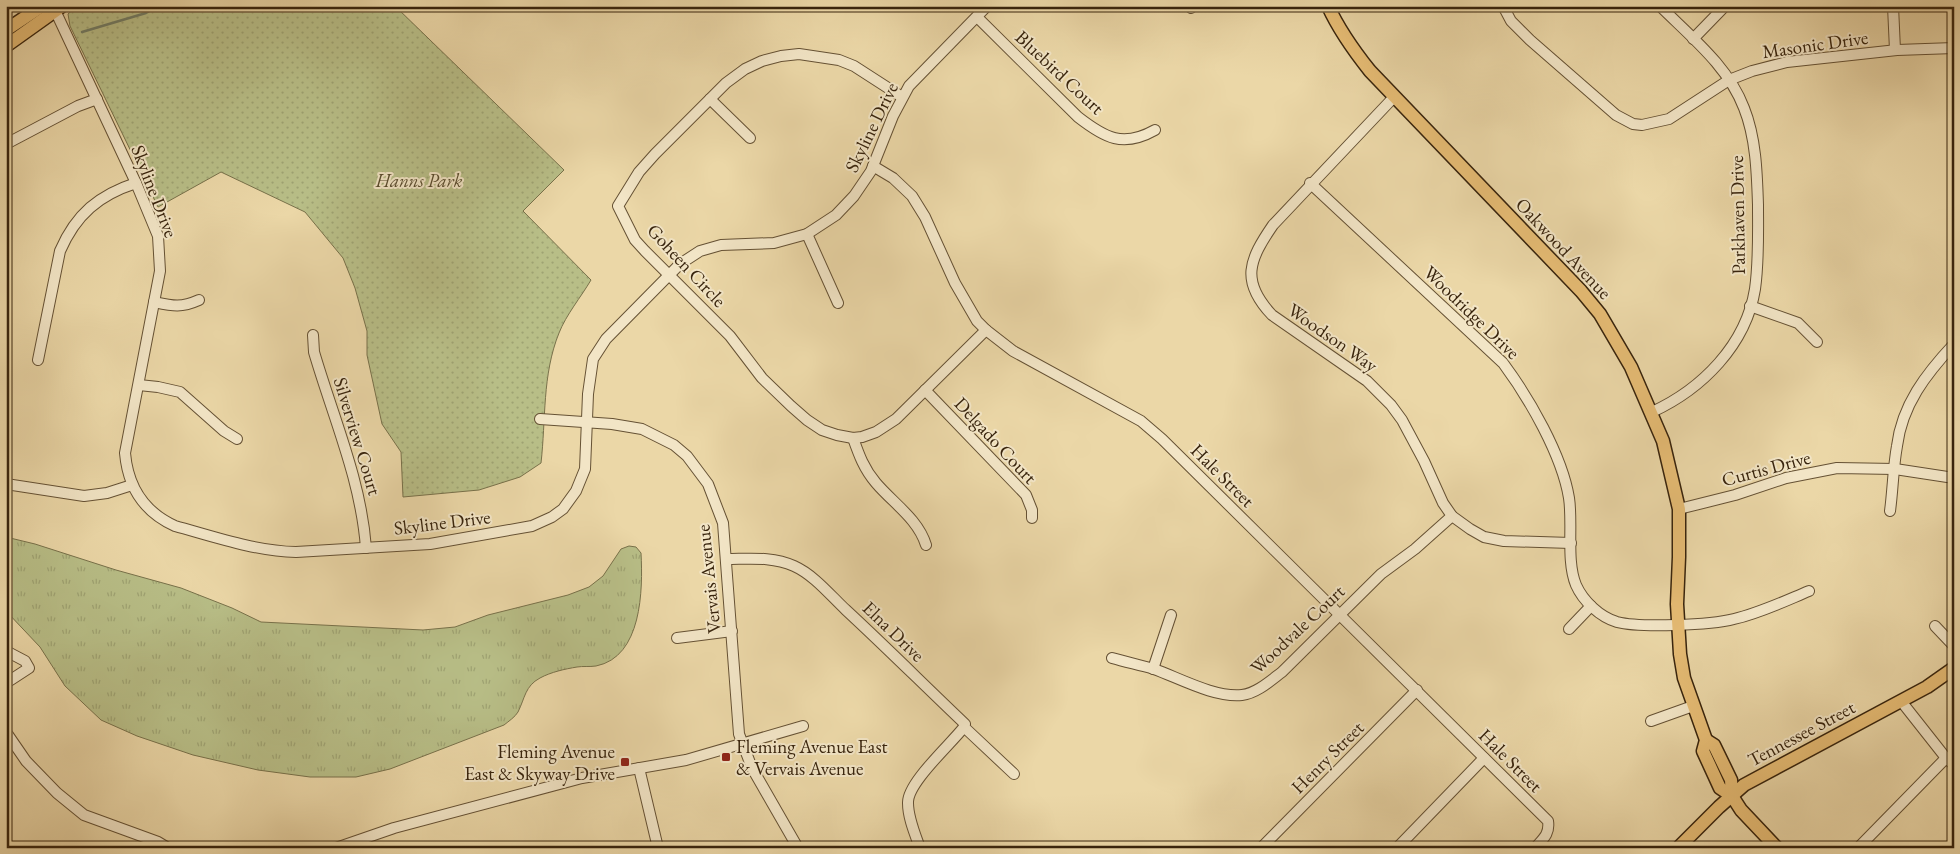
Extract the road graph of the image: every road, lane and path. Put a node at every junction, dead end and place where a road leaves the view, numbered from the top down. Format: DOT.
graph roads {
  1 [pos="42,6"];
  2 [pos="987,6"];
  3 [pos="1328,6"];
  4 [pos="1503,6"];
  5 [pos="1660,6"];
  6 [pos="1725,6"];
  7 [pos="1893,6"];
  8 [pos="57,8"];
  9 [pos="976,17"];
  10 [pos="6,30"];
  11 [pos="1693,39"];
  12 [pos="6,46"];
  13 [pos="1954,48"];
  14 [pos="1894,50"];
  15 [pos="1729,80"];
  16 [pos="902,97"];
  17 [pos="1394,97"];
  18 [pos="97,99"];
  19 [pos="710,99"];
  20 [pos="1155,130"];
  21 [pos="750,138"];
  22 [pos="6,144"];
  23 [pos="873,166"];
  24 [pos="136,183"];
  25 [pos="1310,183"];
  26 [pos="807,234"];
  27 [pos="669,275"];
  28 [pos="199,300"];
  29 [pos="154,302"];
  30 [pos="838,302"];
  31 [pos="1750,306"];
  32 [pos="986,330"];
  33 [pos="313,335"];
  34 [pos="1817,342"];
  35 [pos="1954,344"];
  36 [pos="38,360"];
  37 [pos="139,385"];
  38 [pos="925,390"];
  39 [pos="1652,412"];
  40 [pos="540,419"];
  41 [pos="588,422"];
  42 [pos="853,438"];
  43 [pos="237,439"];
  44 [pos="1895,469"];
  45 [pos="1954,478"];
  46 [pos="6,484"];
  47 [pos="132,485"];
  48 [pos="1679,509"];
  49 [pos="1890,511"];
  50 [pos="1452,516"];
  51 [pos="1032,518"];
  52 [pos="1571,543"];
  53 [pos="926,545"];
  54 [pos="366,548"];
  55 [pos="726,560"];
  56 [pos="1809,592"];
  57 [pos="1591,606"];
  58 [pos="1340,614"];
  59 [pos="1171,615"];
  60 [pos="1679,625"];
  61 [pos="1935,626"];
  62 [pos="1569,629"];
  63 [pos="732,631"];
  64 [pos="677,638"];
  65 [pos="1954,646"];
  66 [pos="6,651"];
  67 [pos="1112,658"];
  68 [pos="1954,668"];
  69 [pos="1152,669"];
  70 [pos="6,683"];
  71 [pos="1417,690"];
  72 [pos="1902,701"];
  73 [pos="1693,706"];
  74 [pos="1651,720"];
  75 [pos="803,726"];
  76 [pos="964,727"];
  77 [pos="6,732"];
  78 [pos="742,744"];
  79 [pos="1484,758"];
  80 [pos="1950,762"];
  81 [pos="639,768"];
  82 [pos="1014,774"];
  83 [pos="1732,796"];
  84 [pos="359,844"];
  85 [pos="168,848"];
  86 [pos="336,848"];
  87 [pos="658,848"];
  88 [pos="798,848"];
  89 [pos="920,848"];
  90 [pos="1261,848"];
  91 [pos="1397,848"];
  92 [pos="1535,848"];
  93 [pos="1678,848"];
  94 [pos="1777,848"];
  95 [pos="1858,848"];
  1 -- 10 [label="main road"];
  2 -- 9 [label="street, Skyline Drive"];
  3 -- 17 [label="main road, Oakwood Avenue"];
  4 -- 15 [label="street, Masonic Drive"];
  5 -- 11 [label="street, Parkhaven Drive"];
  6 -- 11 [label="street"];
  7 -- 14 [label="street"];
  8 -- 12 [label="main road"];
  8 -- 18 [label="street, Skyline Drive"];
  9 -- 16 [label="street, Skyline Drive"];
  9 -- 20 [label="street, Bluebird Court"];
  11 -- 15 [label="street, Parkhaven Drive"];
  13 -- 14 [label="street, Masonic Drive"];
  14 -- 15 [label="street, Masonic Drive"];
  15 -- 31 [label="street, Parkhaven Drive"];
  16 -- 19 [label="street, Goheen Circle"];
  16 -- 23 [label="street, Skyline Drive"];
  17 -- 25 [label="street, Woodson Way"];
  17 -- 39 [label="main road, Oakwood Avenue"];
  18 -- 22 [label="street"];
  18 -- 24 [label="street, Skyline Drive"];
  19 -- 21 [label="street"];
  19 -- 27 [label="street, Goheen Circle"];
  23 -- 26 [label="street, Skyline Drive"];
  23 -- 32 [label="street, Hale Street"];
  24 -- 29 [label="street, Skyline Drive"];
  24 -- 36 [label="street"];
  25 -- 50 [label="street, Woodson Way"];
  25 -- 52 [label="street, Woodridge Drive"];
  26 -- 27 [label="street, Skyline Drive"];
  26 -- 30 [label="street"];
  27 -- 41 [label="street, Skyline Drive"];
  27 -- 42 [label="street, Goheen Circle"];
  28 -- 29 [label="street"];
  29 -- 37 [label="street, Skyline Drive"];
  31 -- 34 [label="street"];
  31 -- 39 [label="street, Parkhaven Drive"];
  32 -- 38 [label="street, Goheen Circle"];
  32 -- 58 [label="street, Hale Street"];
  33 -- 54 [label="street, Silverview Court"];
  35 -- 44 [label="street"];
  37 -- 43 [label="street"];
  37 -- 47 [label="street, Skyline Drive"];
  38 -- 42 [label="street, Goheen Circle"];
  38 -- 51 [label="street, Delgado Court"];
  39 -- 48 [label="main road, Oakwood Avenue"];
  40 -- 41 [label="street, Vervais Avenue"];
  41 -- 54 [label="street, Skyline Drive"];
  41 -- 55 [label="street, Vervais Avenue"];
  42 -- 53 [label="street"];
  44 -- 45 [label="street, Curtis Drive"];
  44 -- 48 [label="street, Curtis Drive"];
  44 -- 49 [label="street"];
  46 -- 47 [label="street"];
  47 -- 54 [label="street, Skyline Drive"];
  48 -- 60 [label="main road, Oakwood Avenue"];
  50 -- 52 [label="street, Woodson Way"];
  50 -- 58 [label="street, Woodvale Court"];
  52 -- 57 [label="street, Woodridge Drive"];
  55 -- 63 [label="street, Vervais Avenue"];
  55 -- 76 [label="street, Elna Drive"];
  56 -- 60 [label="street, Woodridge Drive"];
  57 -- 60 [label="street, Woodridge Drive"];
  57 -- 62 [label="street"];
  58 -- 69 [label="street, Woodvale Court"];
  58 -- 71 [label="street, Hale Street"];
  59 -- 69 [label="street"];
  60 -- 73 [label="main road, Oakwood Avenue"];
  61 -- 65 [label="street"];
  63 -- 64 [label="street"];
  63 -- 78 [label="street, Vervais Avenue"];
  66 -- 70 [label="street"];
  67 -- 69 [label="street, Woodvale Court"];
  68 -- 72 [label="main road, Tennessee Street"];
  71 -- 79 [label="street, Hale Street"];
  71 -- 90 [label="street, Henry Street"];
  72 -- 80 [label="street"];
  72 -- 83 [label="main road, Tennessee Street"];
  73 -- 74 [label="street"];
  73 -- 83 [label="main road, Oakwood Avenue"];
  75 -- 78 [label="street"];
  76 -- 82 [label="street, Elna Drive"];
  76 -- 89 [label="street"];
  77 -- 85 [label="street"];
  78 -- 81 [label="street"];
  78 -- 88 [label="street, Vervais Avenue"];
  79 -- 91 [label="street"];
  79 -- 92 [label="street, Hale Street"];
  80 -- 95 [label="street"];
  81 -- 84 [label="street"];
  81 -- 87 [label="street"];
  83 -- 93 [label="main road, Tennessee Street"];
  83 -- 94 [label="main road, Oakwood Avenue"];
  84 -- 86 [label="street"];
}
